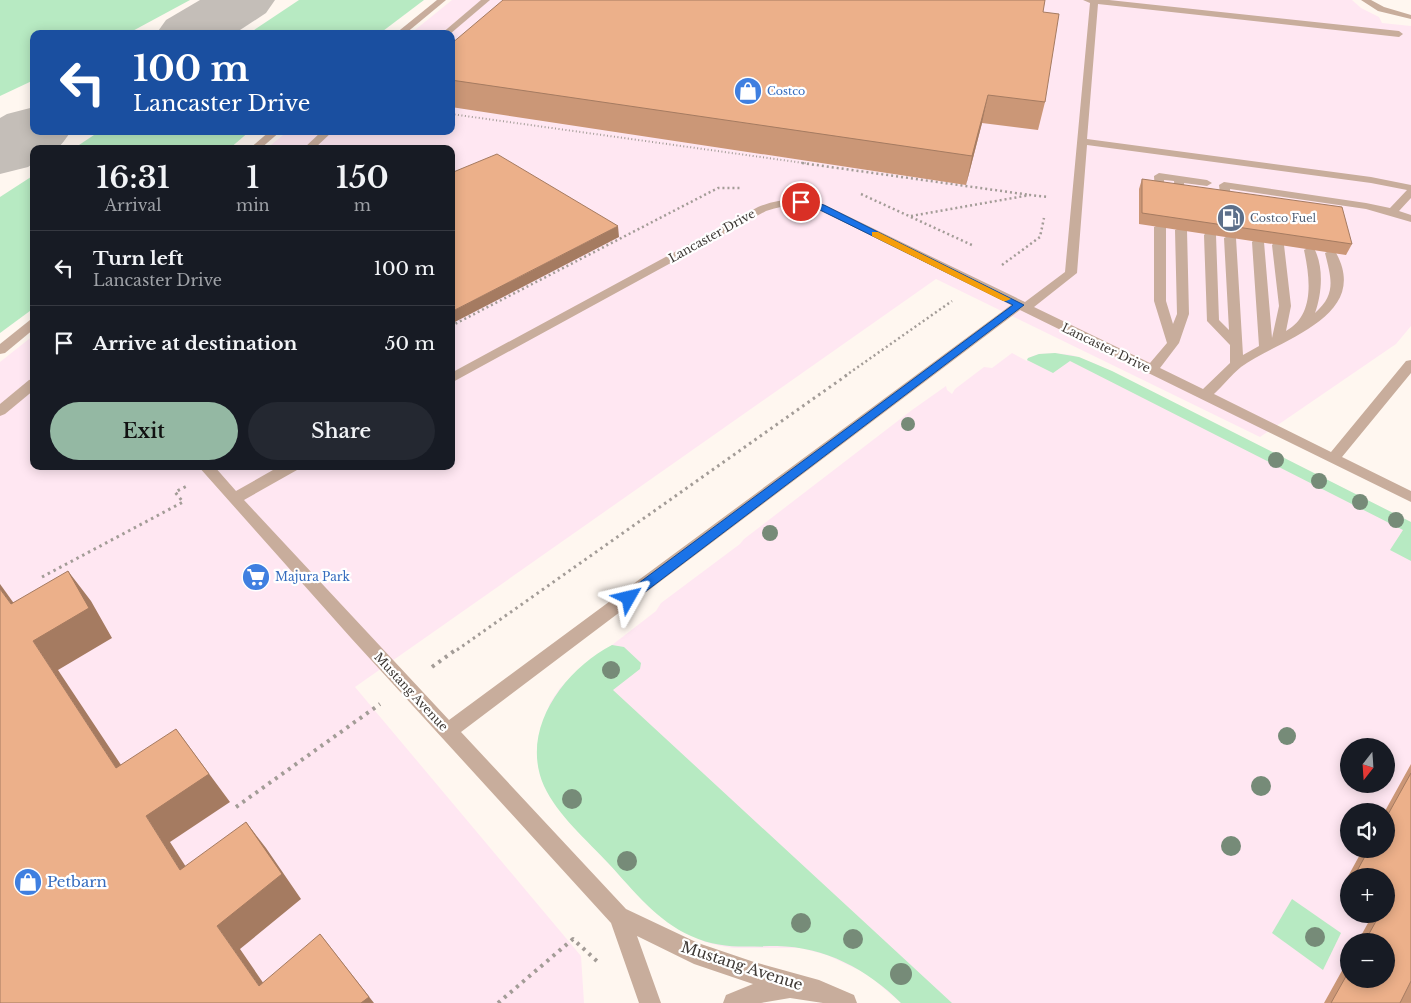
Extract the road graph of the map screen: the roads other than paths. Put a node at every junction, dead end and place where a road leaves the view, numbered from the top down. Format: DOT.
graph roads {
  1 [pos="442,0"];
  2 [pos="486,0"];
  3 [pos="1091,0"];
  4 [pos="1365,0"];
  5 [pos="1411,19"];
  6 [pos="405,30"];
  7 [pos="450,30"];
  8 [pos="271,135"];
  9 [pos="324,135"];
  10 [pos="1082,141"];
  11 [pos="259,145"];
  12 [pos="312,145"];
  13 [pos="1179,179"];
  14 [pos="1224,185"];
  15 [pos="1411,188"];
  16 [pos="1160,192"];
  17 [pos="1411,192"];
  18 [pos="1180,195"];
  19 [pos="1226,202"];
  20 [pos="1392,212"];
  21 [pos="1411,220"];
  22 [pos="1160,227"];
  23 [pos="1181,230"];
  24 [pos="1210,235"];
  25 [pos="1230,238"];
  26 [pos="1258,242"];
  27 [pos="1278,245"];
  28 [pos="1310,250"];
  29 [pos="1331,253"];
  30 [pos="1022,306"];
  31 [pos="30,326"];
  32 [pos="1302,326"];
  33 [pos="1277,342"];
  34 [pos="1173,343"];
  35 [pos="1236,343"];
  36 [pos="1266,348"];
  37 [pos="0,350"];
  38 [pos="1237,364"];
  39 [pos="1411,364"];
  40 [pos="1151,370"];
  41 [pos="455,377"];
  42 [pos="30,388"];
  43 [pos="1204,396"];
  44 [pos="0,411"];
  45 [pos="1333,459"];
  46 [pos="209,470"];
  47 [pos="285,470"];
  48 [pos="1411,497"];
  49 [pos="235,498"];
  50 [pos="448,731"];
  51 [pos="619,916"];
  52 [pos="811,989"];
  53 [pos="650,1003"];
  54 [pos="734,1003"];
  55 [pos="846,1003"];
  1 -- 6 [label="street"];
  2 -- 7 [label="street"];
  3 -- 5 [label="street"];
  3 -- 10 [label="street"];
  4 -- 5 [label="street"];
  8 -- 11 [label="street"];
  9 -- 12 [label="street"];
  10 -- 15 [label="street"];
  10 -- 30 [label="street"];
  13 -- 14 [label="street"];
  13 -- 16 [label="street"];
  13 -- 18 [label="street"];
  14 -- 19 [label="street"];
  14 -- 20 [label="street"];
  17 -- 20 [label="street"];
  20 -- 21 [label="street"];
  22 -- 34 [label="street"];
  23 -- 34 [label="street"];
  24 -- 35 [label="street"];
  25 -- 35 [label="street"];
  26 -- 36 [label="street"];
  27 -- 33 [label="street"];
  28 -- 32 [label="street"];
  29 -- 32 [label="street"];
  30 -- 40 [label="street, Lancaster Drive"];
  30 -- 41 [label="street, Lancaster Drive"];
  30 -- 50 [label="street"];
  31 -- 37 [label="street"];
  32 -- 33 [label="street"];
  33 -- 36 [label="street"];
  34 -- 40 [label="street"];
  35 -- 38 [label="street"];
  36 -- 38 [label="street"];
  38 -- 43 [label="street"];
  39 -- 45 [label="street"];
  40 -- 43 [label="street, Lancaster Drive"];
  42 -- 44 [label="street"];
  43 -- 45 [label="street, Lancaster Drive"];
  45 -- 48 [label="street, Lancaster Drive"];
  46 -- 49 [label="street, Mustang Avenue"];
  47 -- 49 [label="street"];
  49 -- 50 [label="street, Mustang Avenue"];
  50 -- 51 [label="street, Mustang Avenue"];
  51 -- 52 [label="street, Mustang Avenue"];
  51 -- 53 [label="street, Mustang Avenue"];
  52 -- 54 [label="street"];
  52 -- 55 [label="street"];
}
